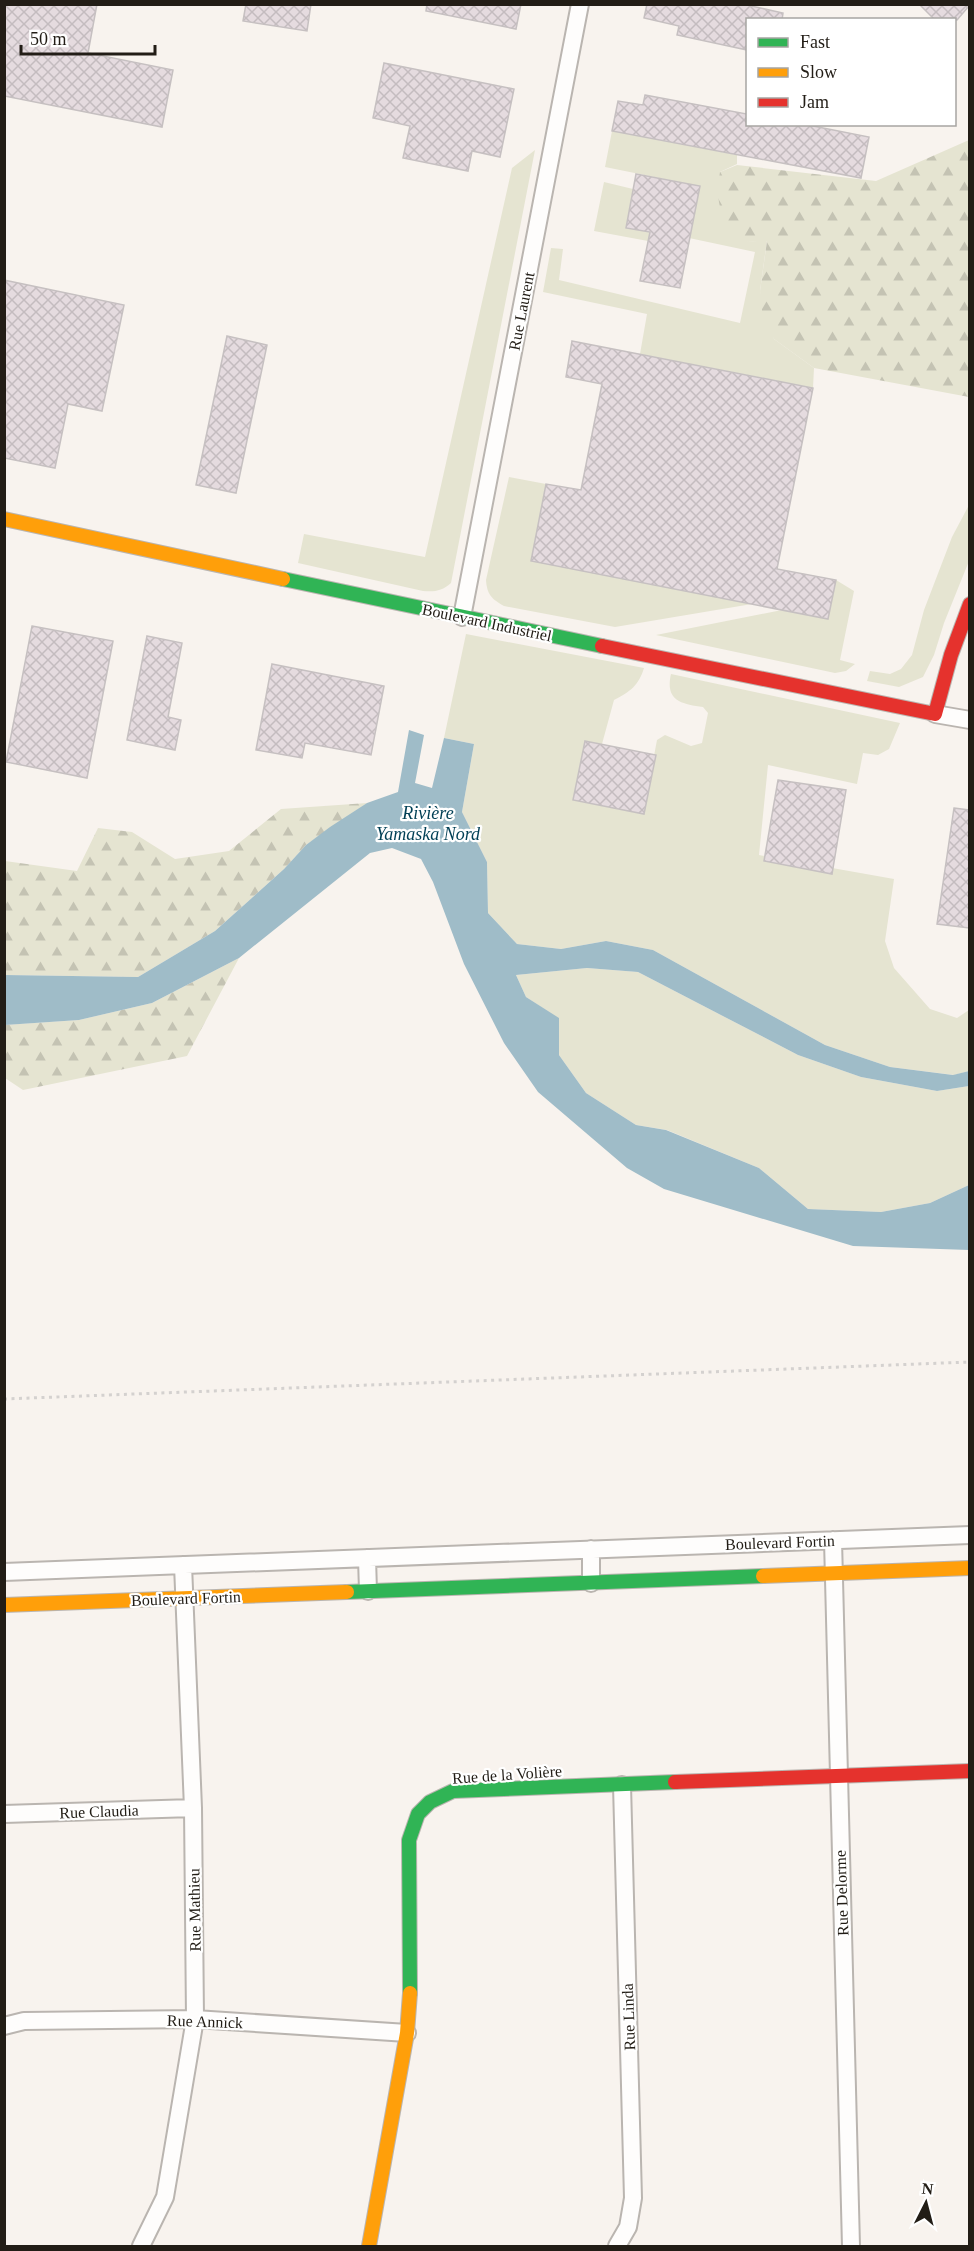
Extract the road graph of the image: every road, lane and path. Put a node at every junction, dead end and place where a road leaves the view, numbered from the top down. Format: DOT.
graph roads {
  1 [pos="580,4"];
  2 [pos="4,519"];
  3 [pos="969,604"];
  4 [pos="462,617"];
  5 [pos="935,714"];
  6 [pos="969,720"];
  7 [pos="969,1362"];
  8 [pos="4,1399"];
  9 [pos="969,1535"];
  10 [pos="833,1540"];
  11 [pos="591,1550"];
  12 [pos="367,1558"];
  13 [pos="183,1565"];
  14 [pos="969,1568"];
  15 [pos="4,1572"];
  16 [pos="833,1573"];
  17 [pos="591,1583"];
  18 [pos="368,1591"];
  19 [pos="184,1598"];
  20 [pos="4,1605"];
  21 [pos="969,1771"];
  22 [pos="838,1777"];
  23 [pos="622,1785"];
  24 [pos="193,1808"];
  25 [pos="4,1814"];
  26 [pos="195,2019"];
  27 [pos="4,2026"];
  28 [pos="407,2033"];
  29 [pos="141,2247"];
  30 [pos="369,2247"];
  31 [pos="617,2247"];
  32 [pos="851,2247"];
  1 -- 4 [label="street, Rue Laurent"];
  2 -- 4 [label="street, Boulevard Industriel"];
  3 -- 5 [label="street"];
  4 -- 5 [label="street, Boulevard Industriel"];
  5 -- 6 [label="street, Boulevard Industriel"];
  7 -- 8 [label="path"];
  9 -- 10 [label="street, Boulevard Fortin"];
  10 -- 11 [label="street, Boulevard Fortin"];
  10 -- 16 [label="street, Rue Delorme"];
  11 -- 12 [label="street, Boulevard Fortin"];
  11 -- 17 [label="street"];
  12 -- 13 [label="street, Boulevard Fortin"];
  12 -- 18 [label="street"];
  13 -- 15 [label="street, Boulevard Fortin"];
  13 -- 19 [label="street, Rue Mathieu"];
  14 -- 16 [label="street, Boulevard Fortin"];
  16 -- 17 [label="street, Boulevard Fortin"];
  16 -- 22 [label="street, Rue Delorme"];
  17 -- 18 [label="street, Boulevard Fortin"];
  18 -- 19 [label="street, Boulevard Fortin"];
  19 -- 20 [label="street, Boulevard Fortin"];
  19 -- 24 [label="street, Rue Mathieu"];
  21 -- 22 [label="street, Rue de la Volière"];
  22 -- 23 [label="street, Rue de la Volière"];
  22 -- 32 [label="street, Rue Delorme"];
  23 -- 28 [label="street, Rue de la Volière"];
  23 -- 31 [label="street, Rue Linda"];
  24 -- 25 [label="street, Rue Claudia"];
  24 -- 26 [label="street, Rue Mathieu"];
  26 -- 27 [label="street, Rue Annick"];
  26 -- 28 [label="street, Rue Annick"];
  26 -- 29 [label="street, Rue Mathieu"];
  28 -- 30 [label="street, Rue de la Volière"];
}
